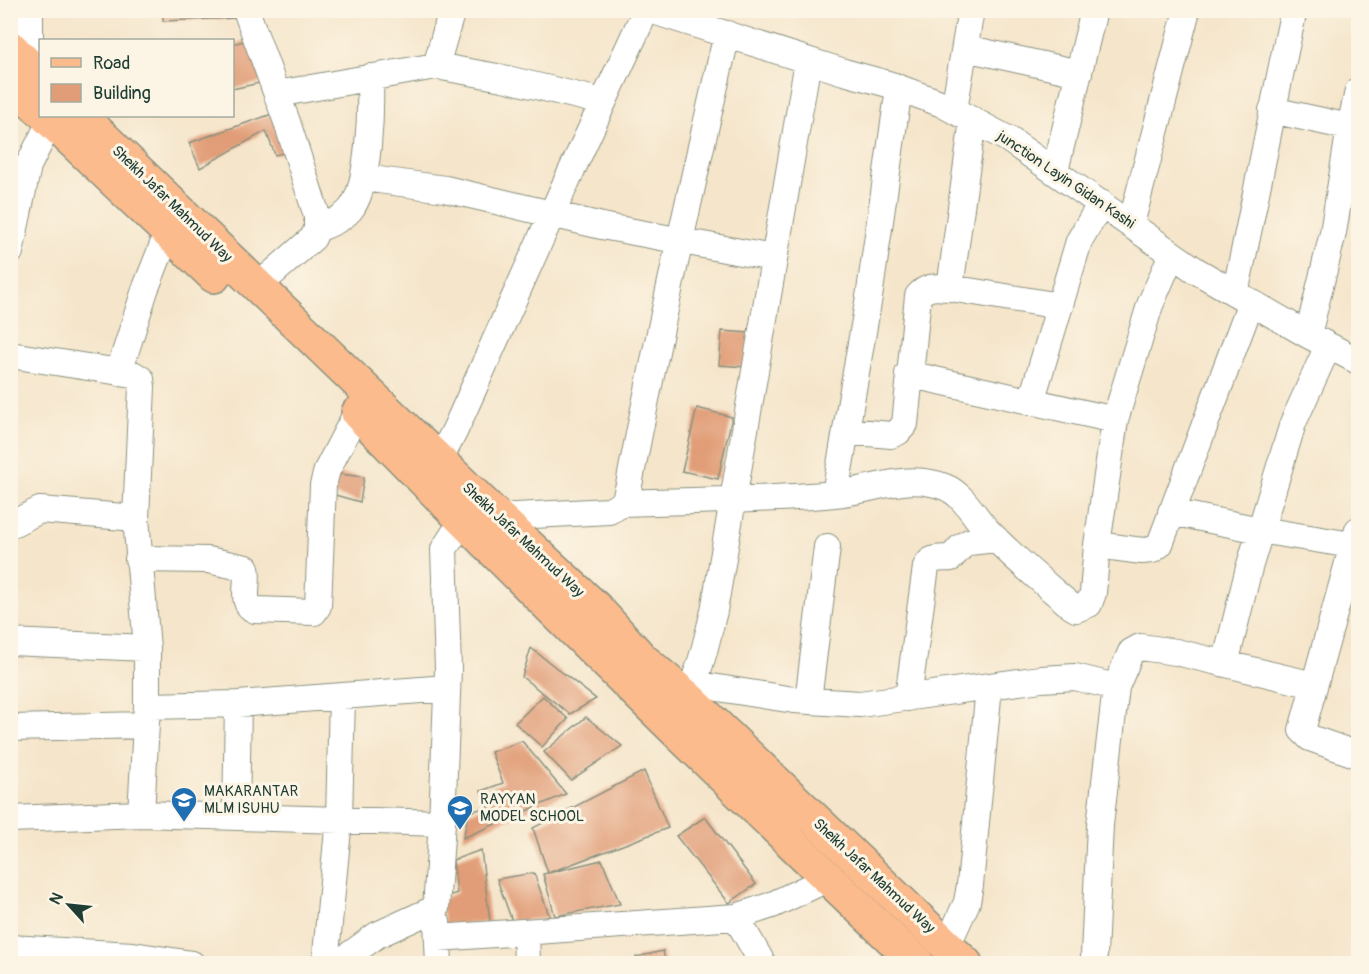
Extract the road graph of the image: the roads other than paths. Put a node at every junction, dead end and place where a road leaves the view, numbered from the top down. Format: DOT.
graph roads {
  1 [pos="30,10"];
  2 [pos="246,10"];
  3 [pos="452,10"];
  4 [pos="648,10"];
  5 [pos="971,10"];
  6 [pos="1094,10"];
  7 [pos="1187,10"];
  8 [pos="1294,10"];
  9 [pos="716,25"];
  10 [pos="965,48"];
  11 [pos="808,61"];
  12 [pos="435,66"];
  13 [pos="23,68"];
  14 [pos="1079,73"];
  15 [pos="370,77"];
  16 [pos="900,88"];
  17 [pos="1359,91"];
  18 [pos="39,92"];
  19 [pos="277,94"];
  20 [pos="603,102"];
  21 [pos="1272,110"];
  22 [pos="963,115"];
  23 [pos="54,117"];
  24 [pos="57,117"];
  25 [pos="57,117"];
  26 [pos="1354,128"];
  27 [pos="1055,171"];
  28 [pos="363,178"];
  29 [pos="1101,203"];
  30 [pos="552,213"];
  31 [pos="1131,224"];
  32 [pos="317,229"];
  33 [pos="168,232"];
  34 [pos="678,241"];
  35 [pos="10,252"];
  36 [pos="1172,254"];
  37 [pos="773,258"];
  38 [pos="258,286"];
  39 [pos="950,288"];
  40 [pos="1243,298"];
  41 [pos="1060,306"];
  42 [pos="1318,341"];
  43 [pos="10,356"];
  44 [pos="1359,361"];
  45 [pos="119,372"];
  46 [pos="908,374"];
  47 [pos="1031,402"];
  48 [pos="357,412"];
  49 [pos="1115,420"];
  50 [pos="846,431"];
  51 [pos="439,461"];
  52 [pos="835,494"];
  53 [pos="734,499"];
  54 [pos="624,503"];
  55 [pos="1172,512"];
  56 [pos="136,518"];
  57 [pos="482,520"];
  58 [pos="10,525"];
  59 [pos="1260,530"];
  60 [pos="996,538"];
  61 [pos="1357,541"];
  62 [pos="1097,545"];
  63 [pos="827,547"];
  64 [pos="138,559"];
  65 [pos="10,642"];
  66 [pos="147,648"];
  67 [pos="1225,664"];
  68 [pos="1314,685"];
  69 [pos="989,687"];
  70 [pos="1116,687"];
  71 [pos="447,688"];
  72 [pos="690,690"];
  73 [pos="342,696"];
  74 [pos="908,698"];
  75 [pos="808,701"];
  76 [pos="238,704"];
  77 [pos="146,715"];
  78 [pos="665,721"];
  79 [pos="10,728"];
  80 [pos="1359,755"];
  81 [pos="141,814"];
  82 [pos="236,816"];
  83 [pos="10,819"];
  84 [pos="339,819"];
  85 [pos="442,823"];
  86 [pos="829,878"];
  87 [pos="436,908"];
  88 [pos="736,917"];
  89 [pos="526,932"];
  90 [pos="438,938"];
  91 [pos="10,948"];
  92 [pos="957,955"];
  93 [pos="1094,955"];
  94 [pos="192,963"];
  95 [pos="325,963"];
  96 [pos="337,963"];
  97 [pos="439,963"];
  98 [pos="527,963"];
  99 [pos="763,963"];
  100 [pos="918,963"];
  1 -- 13 [label="street"];
  2 -- 19 [label="street"];
  3 -- 12 [label="street"];
  4 -- 9 [label="street, junction Layin Gidan Kashi"];
  4 -- 20 [label="street"];
  5 -- 10 [label="street"];
  6 -- 14 [label="street"];
  7 -- 31 [label="street"];
  8 -- 21 [label="street"];
  9 -- 11 [label="street, junction Layin Gidan Kashi"];
  9 -- 34 [label="street"];
  10 -- 14 [label="street"];
  10 -- 22 [label="street"];
  11 -- 16 [label="street, junction Layin Gidan Kashi"];
  11 -- 37 [label="street"];
  12 -- 15 [label="street"];
  12 -- 20 [label="street"];
  13 -- 18 [label="main road, Sheikh Jafar Mahmud Way"];
  14 -- 27 [label="street"];
  15 -- 19 [label="street"];
  15 -- 28 [label="street"];
  16 -- 22 [label="street, junction Layin Gidan Kashi"];
  16 -- 50 [label="street"];
  17 -- 26 [label="street"];
  19 -- 32 [label="street"];
  20 -- 30 [label="street"];
  21 -- 26 [label="street"];
  21 -- 40 [label="street"];
  22 -- 27 [label="street, junction Layin Gidan Kashi"];
  22 -- 39 [label="street"];
  23 -- 35 [label="street"];
  24 -- 33 [label="main road, Sheikh Jafar Mahmud Way"];
  25 -- 38 [label="main road, Sheikh Jafar Mahmud Way"];
  26 -- 42 [label="street"];
  27 -- 29 [label="street, junction Layin Gidan Kashi"];
  28 -- 30 [label="street"];
  28 -- 32 [label="street"];
  29 -- 31 [label="street, junction Layin Gidan Kashi"];
  29 -- 41 [label="street"];
  30 -- 34 [label="street"];
  30 -- 51 [label="street"];
  31 -- 36 [label="street, junction Layin Gidan Kashi"];
  32 -- 38 [label="street"];
  33 -- 45 [label="street"];
  33 -- 48 [label="main road, Sheikh Jafar Mahmud Way"];
  34 -- 37 [label="street"];
  34 -- 54 [label="street"];
  36 -- 40 [label="street, junction Layin Gidan Kashi"];
  36 -- 49 [label="street"];
  37 -- 53 [label="street"];
  38 -- 51 [label="main road, Sheikh Jafar Mahmud Way"];
  39 -- 41 [label="street"];
  39 -- 46 [label="street"];
  40 -- 42 [label="street, junction Layin Gidan Kashi"];
  40 -- 55 [label="street"];
  41 -- 47 [label="street"];
  42 -- 44 [label="street, junction Layin Gidan Kashi"];
  42 -- 59 [label="street"];
  43 -- 45 [label="street"];
  45 -- 56 [label="street"];
  46 -- 47 [label="street"];
  46 -- 50 [label="street"];
  47 -- 49 [label="street"];
  48 -- 57 [label="main road, Sheikh Jafar Mahmud Way"];
  48 -- 64 [label="street"];
  49 -- 62 [label="street"];
  50 -- 52 [label="street"];
  51 -- 57 [label="main road, Sheikh Jafar Mahmud Way"];
  52 -- 53 [label="street"];
  52 -- 60 [label="street"];
  53 -- 54 [label="street"];
  53 -- 72 [label="street"];
  54 -- 57 [label="street"];
  55 -- 59 [label="street"];
  55 -- 62 [label="street"];
  56 -- 58 [label="street"];
  56 -- 64 [label="street"];
  57 -- 71 [label="street"];
  57 -- 72 [label="main road, Sheikh Jafar Mahmud Way"];
  57 -- 78 [label="main road, Sheikh Jafar Mahmud Way"];
  59 -- 61 [label="street"];
  59 -- 67 [label="street"];
  60 -- 62 [label="street"];
  60 -- 74 [label="street"];
  61 -- 68 [label="street"];
  63 -- 75 [label="street"];
  64 -- 66 [label="street"];
  65 -- 66 [label="street"];
  66 -- 77 [label="street"];
  67 -- 68 [label="street"];
  67 -- 70 [label="street"];
  68 -- 80 [label="street"];
  69 -- 70 [label="street"];
  69 -- 74 [label="street"];
  69 -- 92 [label="street"];
  70 -- 93 [label="street"];
  71 -- 73 [label="street"];
  71 -- 85 [label="street"];
  72 -- 75 [label="street"];
  72 -- 78 [label="street"];
  72 -- 92 [label="main road, Sheikh Jafar Mahmud Way"];
  73 -- 76 [label="street"];
  73 -- 84 [label="street"];
  74 -- 75 [label="street"];
  76 -- 77 [label="street"];
  76 -- 82 [label="street"];
  77 -- 79 [label="street"];
  77 -- 81 [label="street"];
  78 -- 86 [label="main road, Sheikh Jafar Mahmud Way"];
  81 -- 82 [label="street"];
  81 -- 83 [label="street"];
  82 -- 84 [label="street"];
  84 -- 85 [label="street"];
  84 -- 95 [label="street"];
  85 -- 87 [label="street"];
  86 -- 88 [label="street"];
  86 -- 100 [label="main road, Sheikh Jafar Mahmud Way"];
  87 -- 90 [label="street"];
  87 -- 96 [label="street"];
  88 -- 89 [label="street"];
  88 -- 99 [label="street"];
  89 -- 90 [label="street"];
  89 -- 98 [label="street"];
  90 -- 97 [label="street"];
  91 -- 94 [label="street"];
}
